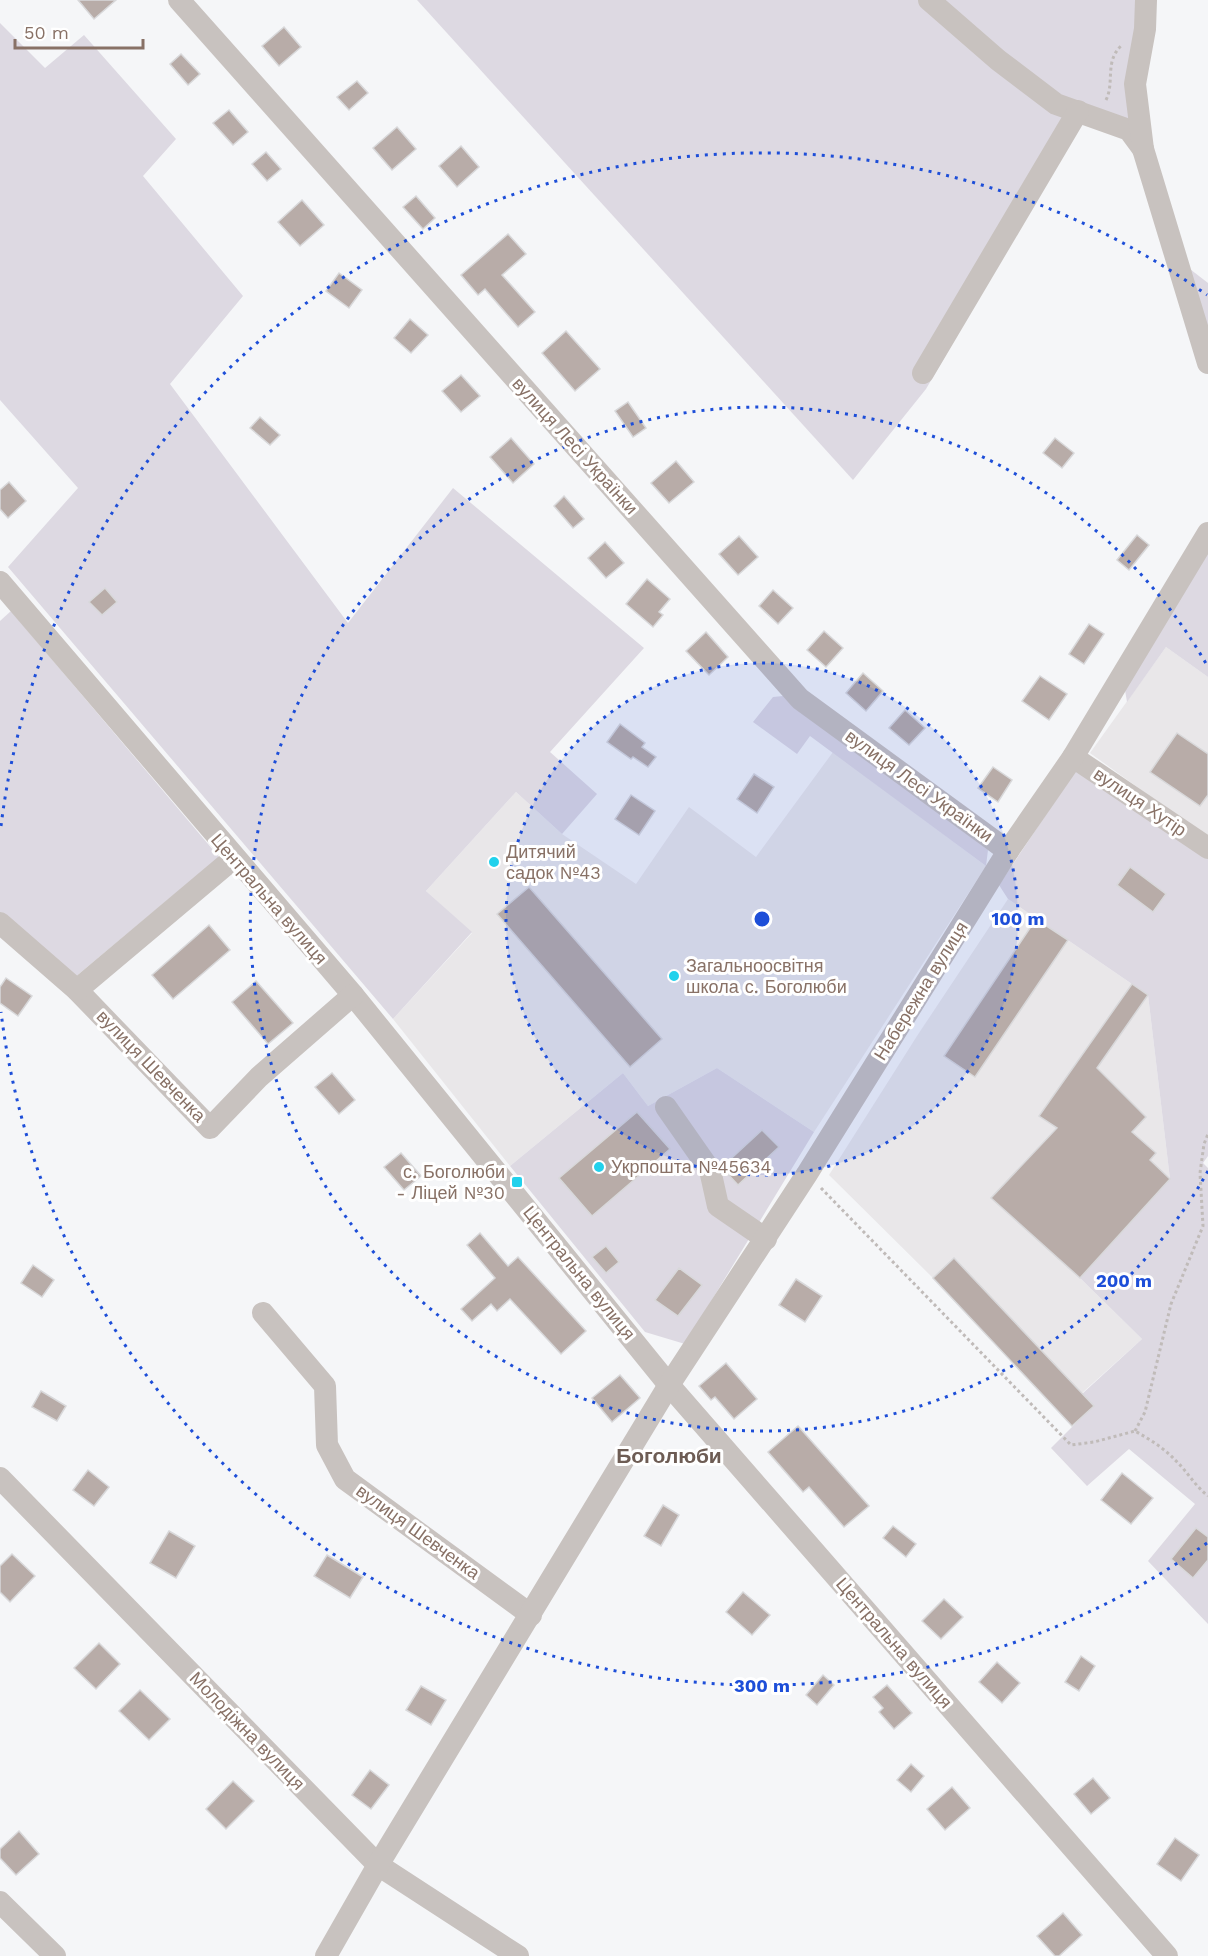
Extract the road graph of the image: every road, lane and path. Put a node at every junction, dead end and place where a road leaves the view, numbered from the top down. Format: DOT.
graph roads {
  1 [pos="179,0"];
  2 [pos="929,0"];
  3 [pos="1146,0"];
  4 [pos="1145,29"];
  5 [pos="1078,111"];
  6 [pos="1143,150"];
  7 [pos="1208,363"];
  8 [pos="923,373"];
  9 [pos="1208,533"];
  10 [pos="0,582"];
  11 [pos="1073,757"];
  12 [pos="1208,848"];
  13 [pos="1008,851"];
  14 [pos="234,858"];
  15 [pos="0,923"];
  16 [pos="77,990"];
  17 [pos="353,995"];
  18 [pos="666,1107"];
  19 [pos="1208,1134"];
  20 [pos="807,1174"];
  21 [pos="766,1239"];
  22 [pos="263,1313"];
  23 [pos="669,1385"];
  24 [pos="1136,1431"];
  25 [pos="0,1478"];
  26 [pos="1208,1496"];
  27 [pos="531,1615"];
  28 [pos="378,1865"];
  29 [pos="0,1902"];
  30 [pos="55,1956"];
  31 [pos="326,1956"];
  32 [pos="518,1956"];
  33 [pos="1167,1956"];
  1 -- 13 [label="street, вулиця Лесі Українки"];
  2 -- 5 [label="street"];
  3 -- 4 [label="street"];
  4 -- 5 [label="path"];
  4 -- 6 [label="street"];
  5 -- 6 [label="street"];
  5 -- 8 [label="street"];
  6 -- 7 [label="street"];
  9 -- 11 [label="street, Набережна вулиця"];
  10 -- 14 [label="street, Центральна вулиця"];
  11 -- 12 [label="street, вулиця Хутір"];
  11 -- 13 [label="street, Набережна вулиця"];
  13 -- 20 [label="street, Набережна вулиця"];
  14 -- 16 [label="street"];
  14 -- 17 [label="street, Центральна вулиця"];
  15 -- 16 [label="street, вулиця Шевченка"];
  16 -- 17 [label="street, вулиця Шевченка"];
  17 -- 23 [label="street, Центральна вулиця"];
  18 -- 21 [label="street"];
  19 -- 24 [label="path"];
  20 -- 21 [label="street, Набережна вулиця"];
  20 -- 24 [label="path"];
  21 -- 23 [label="street, Набережна вулиця"];
  22 -- 27 [label="street, вулиця Шевченка"];
  23 -- 27 [label="street"];
  23 -- 33 [label="street, Центральна вулиця"];
  24 -- 26 [label="path"];
  25 -- 28 [label="street, Молодіжна вулиця"];
  27 -- 28 [label="street"];
  28 -- 31 [label="street"];
  28 -- 32 [label="street, Молодіжна вулиця"];
  29 -- 30 [label="street"];
}
